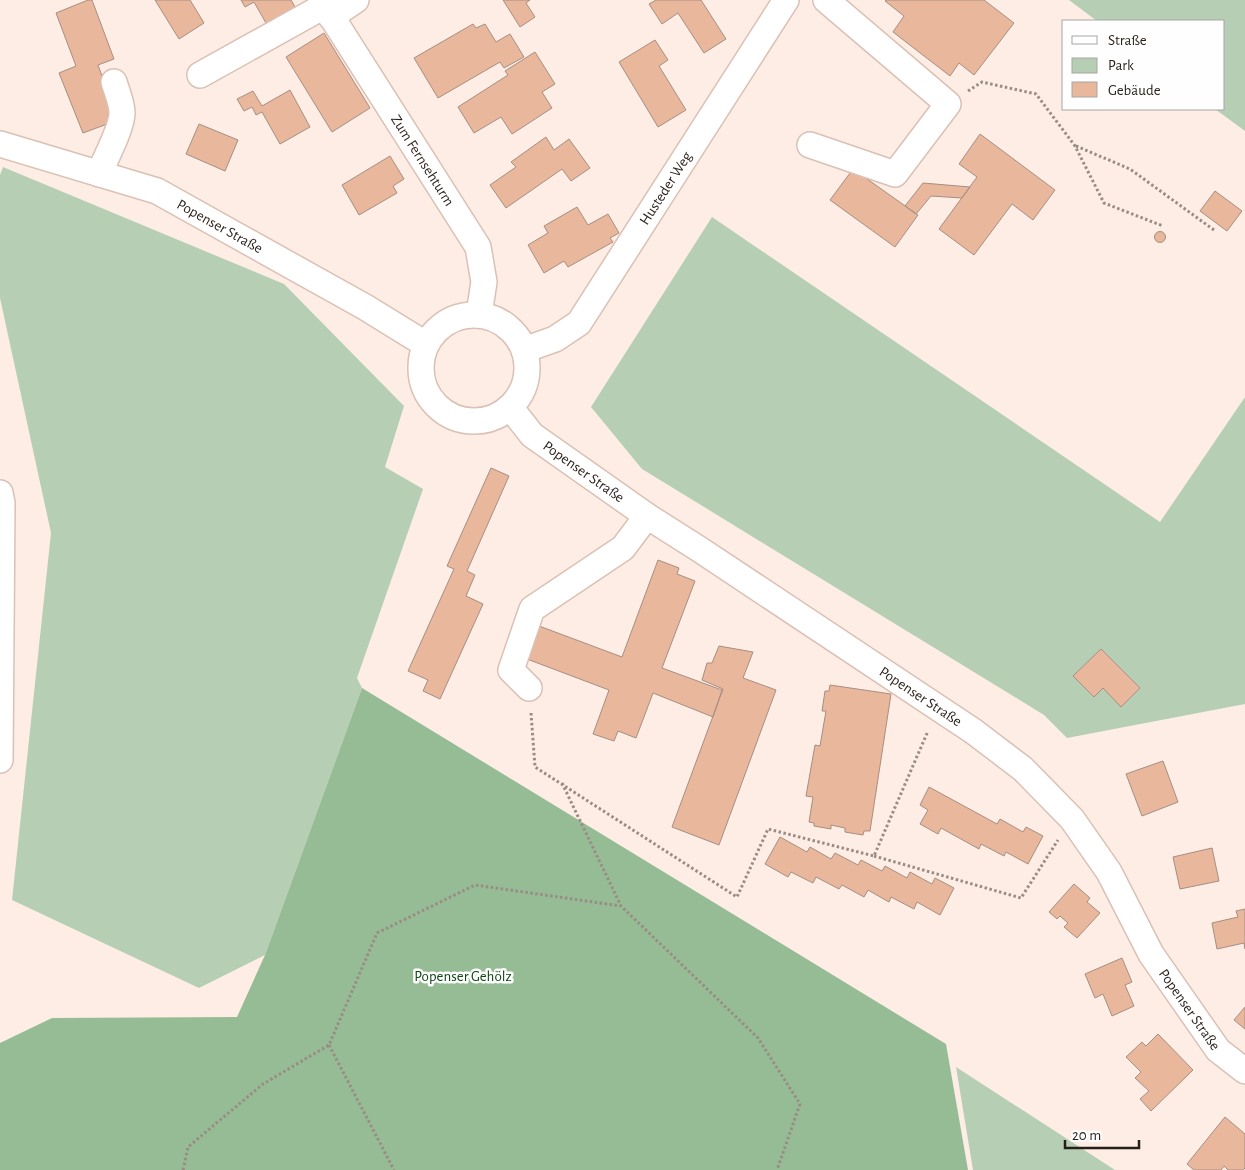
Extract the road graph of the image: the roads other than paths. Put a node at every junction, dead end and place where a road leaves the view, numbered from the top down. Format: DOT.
graph roads {
  1 [pos="356,0"];
  2 [pos="786,0"];
  3 [pos="826,0"];
  4 [pos="325,8"];
  5 [pos="200,75"];
  6 [pos="114,82"];
  7 [pos="0,144"];
  8 [pos="810,145"];
  9 [pos="99,174"];
  10 [pos="479,314"];
  11 [pos="425,344"];
  12 [pos="524,350"];
  13 [pos="510,407"];
  14 [pos="0,493"];
  15 [pos="647,516"];
  16 [pos="529,688"];
  17 [pos="0,760"];
  18 [pos="1245,1071"];
  1 -- 4 [label="street"];
  2 -- 12 [label="street, Husteder Weg"];
  3 -- 8 [label="street"];
  4 -- 5 [label="street"];
  4 -- 10 [label="street, Zum Fernsehturm"];
  6 -- 9 [label="street"];
  7 -- 9 [label="street, Popenser Straße"];
  9 -- 11 [label="street, Popenser Straße"];
  10 -- 11 [label="street"];
  10 -- 12 [label="street"];
  11 -- 13 [label="street"];
  12 -- 13 [label="street"];
  13 -- 15 [label="street, Popenser Straße"];
  14 -- 17 [label="street"];
  15 -- 16 [label="street"];
  15 -- 18 [label="street, Popenser Straße"];
}
